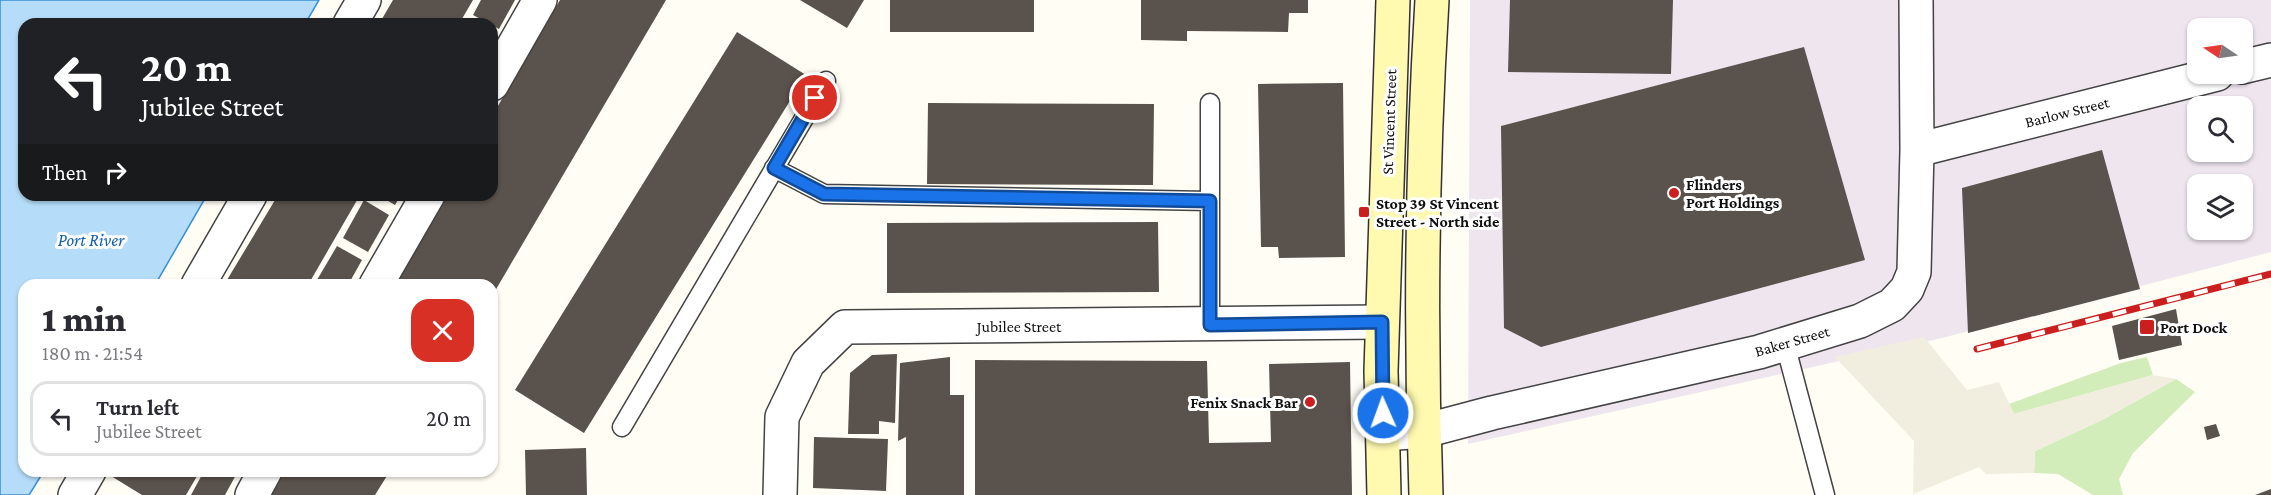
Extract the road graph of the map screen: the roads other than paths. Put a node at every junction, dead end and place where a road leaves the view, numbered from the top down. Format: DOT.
graph roads {
  1 [pos="364,0"];
  2 [pos="540,0"];
  3 [pos="1393,0"];
  4 [pos="1432,0"];
  5 [pos="1916,0"];
  6 [pos="354,18"];
  7 [pos="2271,60"];
  8 [pos="2253,64"];
  9 [pos="498,74"];
  10 [pos="826,81"];
  11 [pos="2187,82"];
  12 [pos="1210,103"];
  13 [pos="1917,150"];
  14 [pos="774,168"];
  15 [pos="247,201"];
  16 [pos="425,201"];
  17 [pos="1210,201"];
  18 [pos="201,279"];
  19 [pos="379,279"];
  20 [pos="1382,322"];
  21 [pos="1210,325"];
  22 [pos="1785,344"];
  23 [pos="622,427"];
  24 [pos="1424,431"];
  25 [pos="1384,434"];
  26 [pos="86,477"];
  27 [pos="262,477"];
  28 [pos="75,495"];
  29 [pos="252,495"];
  30 [pos="780,495"];
  31 [pos="1384,495"];
  32 [pos="1426,495"];
  33 [pos="1825,495"];
  1 -- 6 [label="street"];
  2 -- 9 [label="street"];
  3 -- 20 [label="main road, St Vincent Street"];
  4 -- 24 [label="main road"];
  5 -- 13 [label="street, Baker Street"];
  7 -- 8 [label="street"];
  10 -- 14 [label="lane"];
  11 -- 13 [label="street, Barlow Street"];
  12 -- 17 [label="lane"];
  13 -- 22 [label="street, Baker Street"];
  14 -- 17 [label="lane"];
  14 -- 23 [label="lane"];
  15 -- 18 [label="street"];
  16 -- 19 [label="street"];
  17 -- 21 [label="lane"];
  20 -- 21 [label="street, Jubilee Street"];
  20 -- 25 [label="main road, St Vincent Street"];
  21 -- 30 [label="street, Jubilee Street"];
  22 -- 24 [label="street, Baker Street"];
  22 -- 33 [label="lane"];
  24 -- 25 [label="street, Baker Street"];
  24 -- 32 [label="main road"];
  25 -- 31 [label="main road, St Vincent Street"];
  26 -- 28 [label="street"];
  27 -- 29 [label="street"];
}
